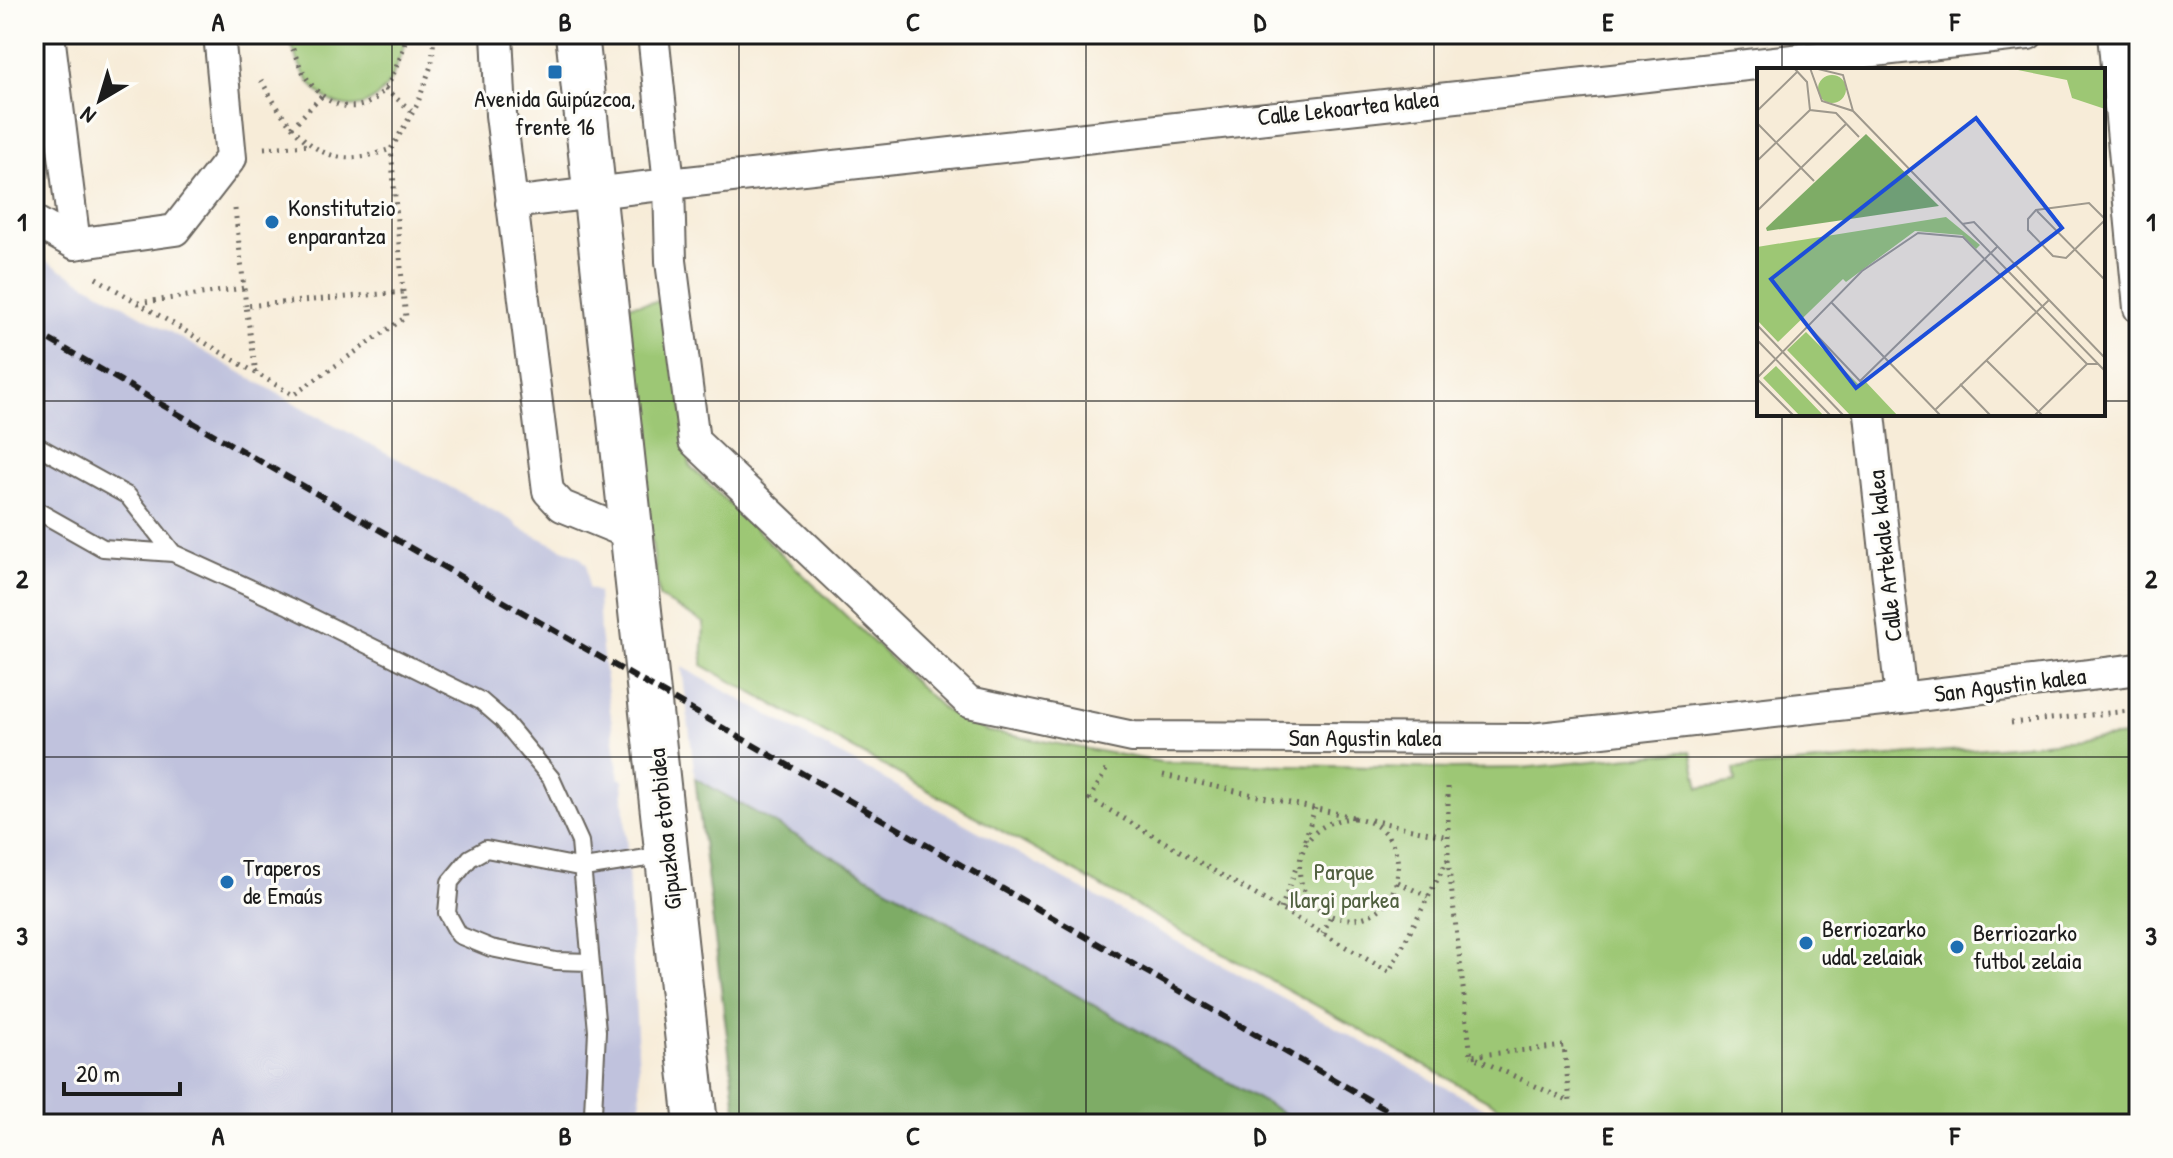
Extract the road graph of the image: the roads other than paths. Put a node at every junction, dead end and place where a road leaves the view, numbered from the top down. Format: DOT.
graph roads {
  1 [pos="49,34"];
  2 [pos="219,34"];
  3 [pos="497,34"];
  4 [pos="577,34"];
  5 [pos="653,34"];
  6 [pos="2028,34"];
  7 [pos="2113,34"];
  8 [pos="1831,53"];
  9 [pos="669,184"];
  10 [pos="594,193"];
  11 [pos="511,203"];
  12 [pos="34,221"];
  13 [pos="75,244"];
  14 [pos="2139,308"];
  15 [pos="1870,416"];
  16 [pos="34,444"];
  17 [pos="34,509"];
  18 [pos="633,535"];
  19 [pos="173,553"];
  20 [pos="2139,669"];
  21 [pos="1901,698"];
  22 [pos="668,855"];
  23 [pos="584,868"];
  24 [pos="590,962"];
  25 [pos="588,1124"];
  26 [pos="696,1124"];
  1 -- 13 [label="street"];
  2 -- 13 [label="street"];
  3 -- 11 [label="street"];
  4 -- 10 [label="main road, Gipuzkoa etorbidea"];
  5 -- 9 [label="street"];
  6 -- 8 [label="street, Calle Lekoartea kalea"];
  7 -- 14 [label="street"];
  8 -- 9 [label="street, Calle Lekoartea kalea"];
  9 -- 10 [label="street"];
  9 -- 21 [label="street, San Agustin kalea"];
  10 -- 11 [label="street"];
  10 -- 18 [label="main road, Gipuzkoa etorbidea"];
  11 -- 18 [label="street"];
  12 -- 13 [label="street"];
  15 -- 21 [label="street, Calle Artekale kalea"];
  16 -- 19 [label="lane"];
  17 -- 19 [label="lane"];
  18 -- 22 [label="main road, Gipuzkoa etorbidea"];
  19 -- 23 [label="lane"];
  20 -- 21 [label="street, San Agustin kalea"];
  22 -- 23 [label="lane"];
  22 -- 26 [label="main road, Gipuzkoa etorbidea"];
  23 -- 24 [label="lane"];
  23 -- 24 [label="lane"];
  24 -- 25 [label="lane"];
}
